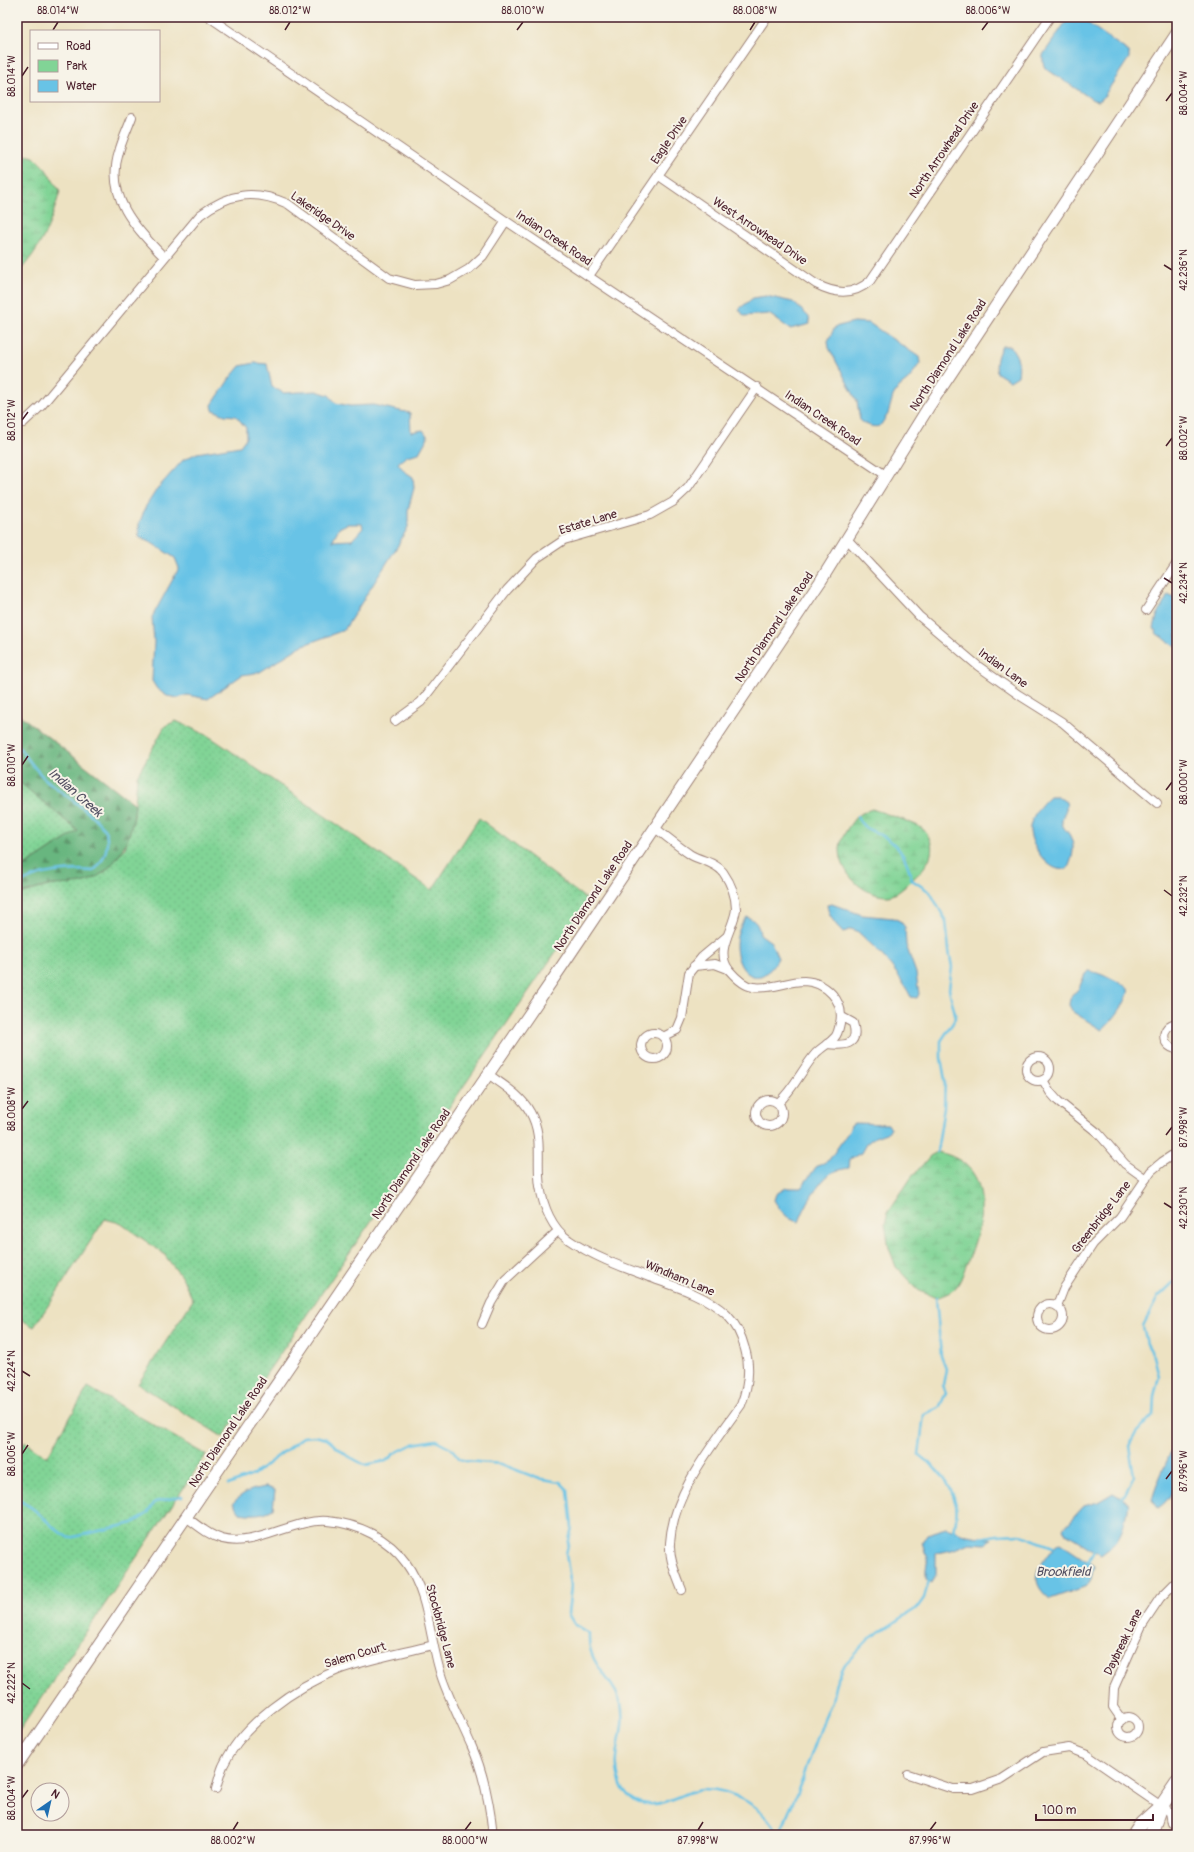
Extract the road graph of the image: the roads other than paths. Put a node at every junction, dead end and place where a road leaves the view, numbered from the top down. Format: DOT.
graph roads {
  1 [pos="209,17"];
  2 [pos="767,17"];
  3 [pos="1050,17"];
  4 [pos="1177,33"];
  5 [pos="132,117"];
  6 [pos="659,176"];
  7 [pos="506,221"];
  8 [pos="164,257"];
  9 [pos="590,276"];
  10 [pos="853,290"];
  11 [pos="757,387"];
  12 [pos="23,423"];
  13 [pos="887,476"];
  14 [pos="847,539"];
  15 [pos="1177,563"];
  16 [pos="1146,610"];
  17 [pos="395,721"];
  18 [pos="1157,802"];
  19 [pos="654,828"];
  20 [pos="726,937"];
  21 [pos="694,966"];
  22 [pos="728,969"];
  23 [pos="842,1017"];
  24 [pos="1177,1023"];
  25 [pos="663,1037"];
  26 [pos="827,1044"];
  27 [pos="1177,1049"];
  28 [pos="488,1074"];
  29 [pos="1043,1080"];
  30 [pos="778,1103"];
  31 [pos="1177,1152"];
  32 [pos="1146,1179"];
  33 [pos="558,1231"];
  34 [pos="1057,1306"];
  35 [pos="482,1324"];
  36 [pos="186,1517"];
  37 [pos="1177,1581"];
  38 [pos="682,1590"];
  39 [pos="433,1645"];
  40 [pos="1122,1720"];
  41 [pos="17,1765"];
  42 [pos="908,1774"];
  43 [pos="1177,1783"];
  44 [pos="216,1789"];
  45 [pos="1170,1810"];
  46 [pos="1177,1827"];
  47 [pos="493,1835"];
  48 [pos="1134,1835"];
  49 [pos="1151,1835"];
  1 -- 7 [label="street, Indian Creek Road"];
  2 -- 6 [label="street, Eagle Drive"];
  3 -- 10 [label="street, North Arrowhead Drive"];
  4 -- 13 [label="street, North Diamond Lake Road"];
  5 -- 8 [label="street"];
  6 -- 9 [label="street, Eagle Drive"];
  6 -- 10 [label="street, West Arrowhead Drive"];
  7 -- 8 [label="street, Lakeridge Drive"];
  7 -- 9 [label="street, Indian Creek Road"];
  8 -- 12 [label="street, Lakeridge Drive"];
  9 -- 11 [label="street, Indian Creek Road"];
  11 -- 13 [label="street, Indian Creek Road"];
  11 -- 17 [label="street, Estate Lane"];
  13 -- 14 [label="street, North Diamond Lake Road"];
  14 -- 18 [label="street, Indian Lane"];
  14 -- 19 [label="street, North Diamond Lake Road"];
  15 -- 16 [label="street"];
  19 -- 20 [label="street"];
  19 -- 28 [label="street, North Diamond Lake Road"];
  20 -- 21 [label="street"];
  20 -- 22 [label="street"];
  21 -- 22 [label="street"];
  21 -- 25 [label="street"];
  22 -- 23 [label="street"];
  23 -- 26 [label="street"];
  23 -- 26 [label="street"];
  24 -- 27 [label="street"];
  26 -- 30 [label="street"];
  28 -- 33 [label="street, Windham Lane"];
  28 -- 36 [label="street, North Diamond Lake Road"];
  29 -- 32 [label="street"];
  31 -- 32 [label="street, Greenbridge Lane"];
  32 -- 34 [label="street, Greenbridge Lane"];
  33 -- 35 [label="street"];
  33 -- 38 [label="street, Windham Lane"];
  36 -- 39 [label="street, Stockbridge Lane"];
  36 -- 41 [label="street, North Diamond Lake Road"];
  37 -- 40 [label="street, Daybreak Lane"];
  39 -- 44 [label="street, Salem Court"];
  39 -- 47 [label="street, Stockbridge Lane"];
  42 -- 45 [label="street"];
  43 -- 45 [label="main road"];
  45 -- 46 [label="street"];
  45 -- 48 [label="main road"];
  45 -- 49 [label="main road"];
}
